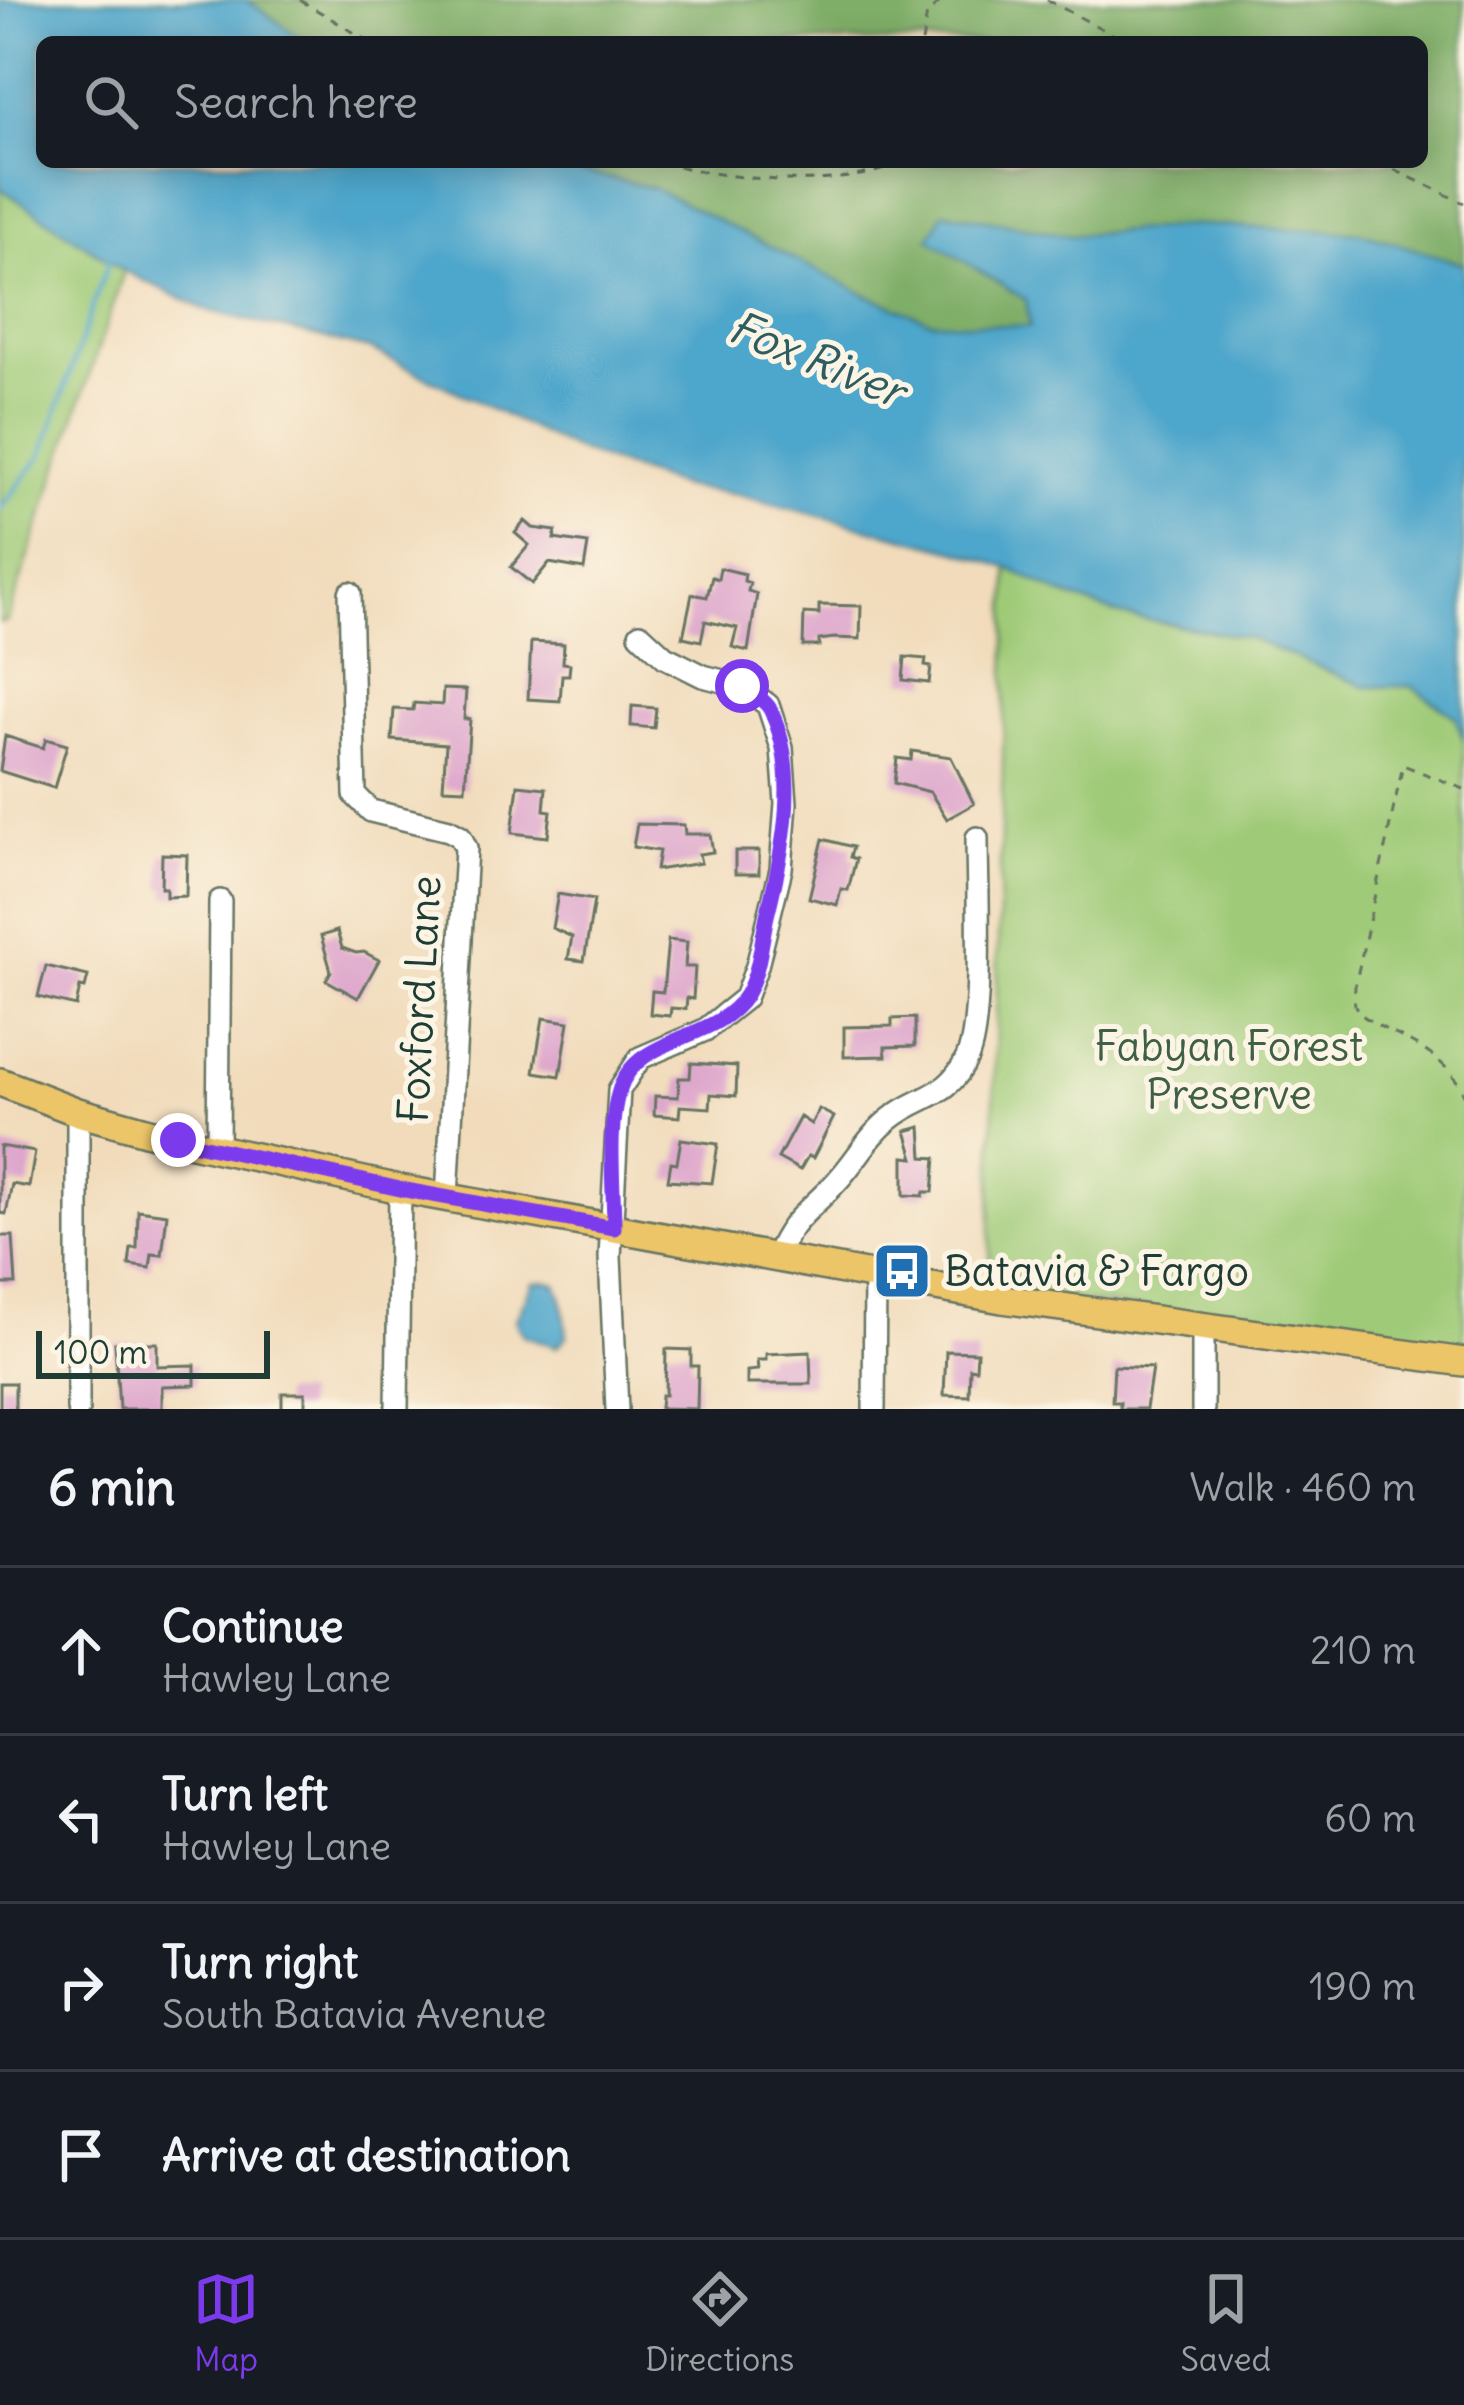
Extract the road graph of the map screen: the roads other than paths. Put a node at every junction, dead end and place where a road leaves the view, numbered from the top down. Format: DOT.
graph roads {
  1 [pos="350,593"];
  2 [pos="640,634"];
  3 [pos="977,838"];
  4 [pos="220,901"];
  5 [pos="0,1082"];
  6 [pos="78,1112"];
  7 [pos="218,1150"];
  8 [pos="400,1189"];
  9 [pos="447,1197"];
  10 [pos="614,1228"];
  11 [pos="775,1259"];
  12 [pos="875,1278"];
  13 [pos="1203,1329"];
  14 [pos="1464,1362"];
  15 [pos="78,1409"];
  16 [pos="398,1409"];
  17 [pos="617,1409"];
  18 [pos="874,1409"];
  19 [pos="1203,1409"];
  1 -- 9 [label="street, Foxford Lane"];
  2 -- 10 [label="street"];
  3 -- 11 [label="street"];
  4 -- 7 [label="street"];
  5 -- 6 [label="main road"];
  6 -- 7 [label="main road"];
  6 -- 15 [label="street"];
  7 -- 8 [label="main road"];
  8 -- 9 [label="main road"];
  8 -- 16 [label="street"];
  9 -- 10 [label="main road"];
  10 -- 11 [label="main road"];
  10 -- 17 [label="street"];
  11 -- 12 [label="main road"];
  12 -- 13 [label="main road"];
  12 -- 18 [label="street"];
  13 -- 14 [label="main road"];
  13 -- 19 [label="street"];
}
